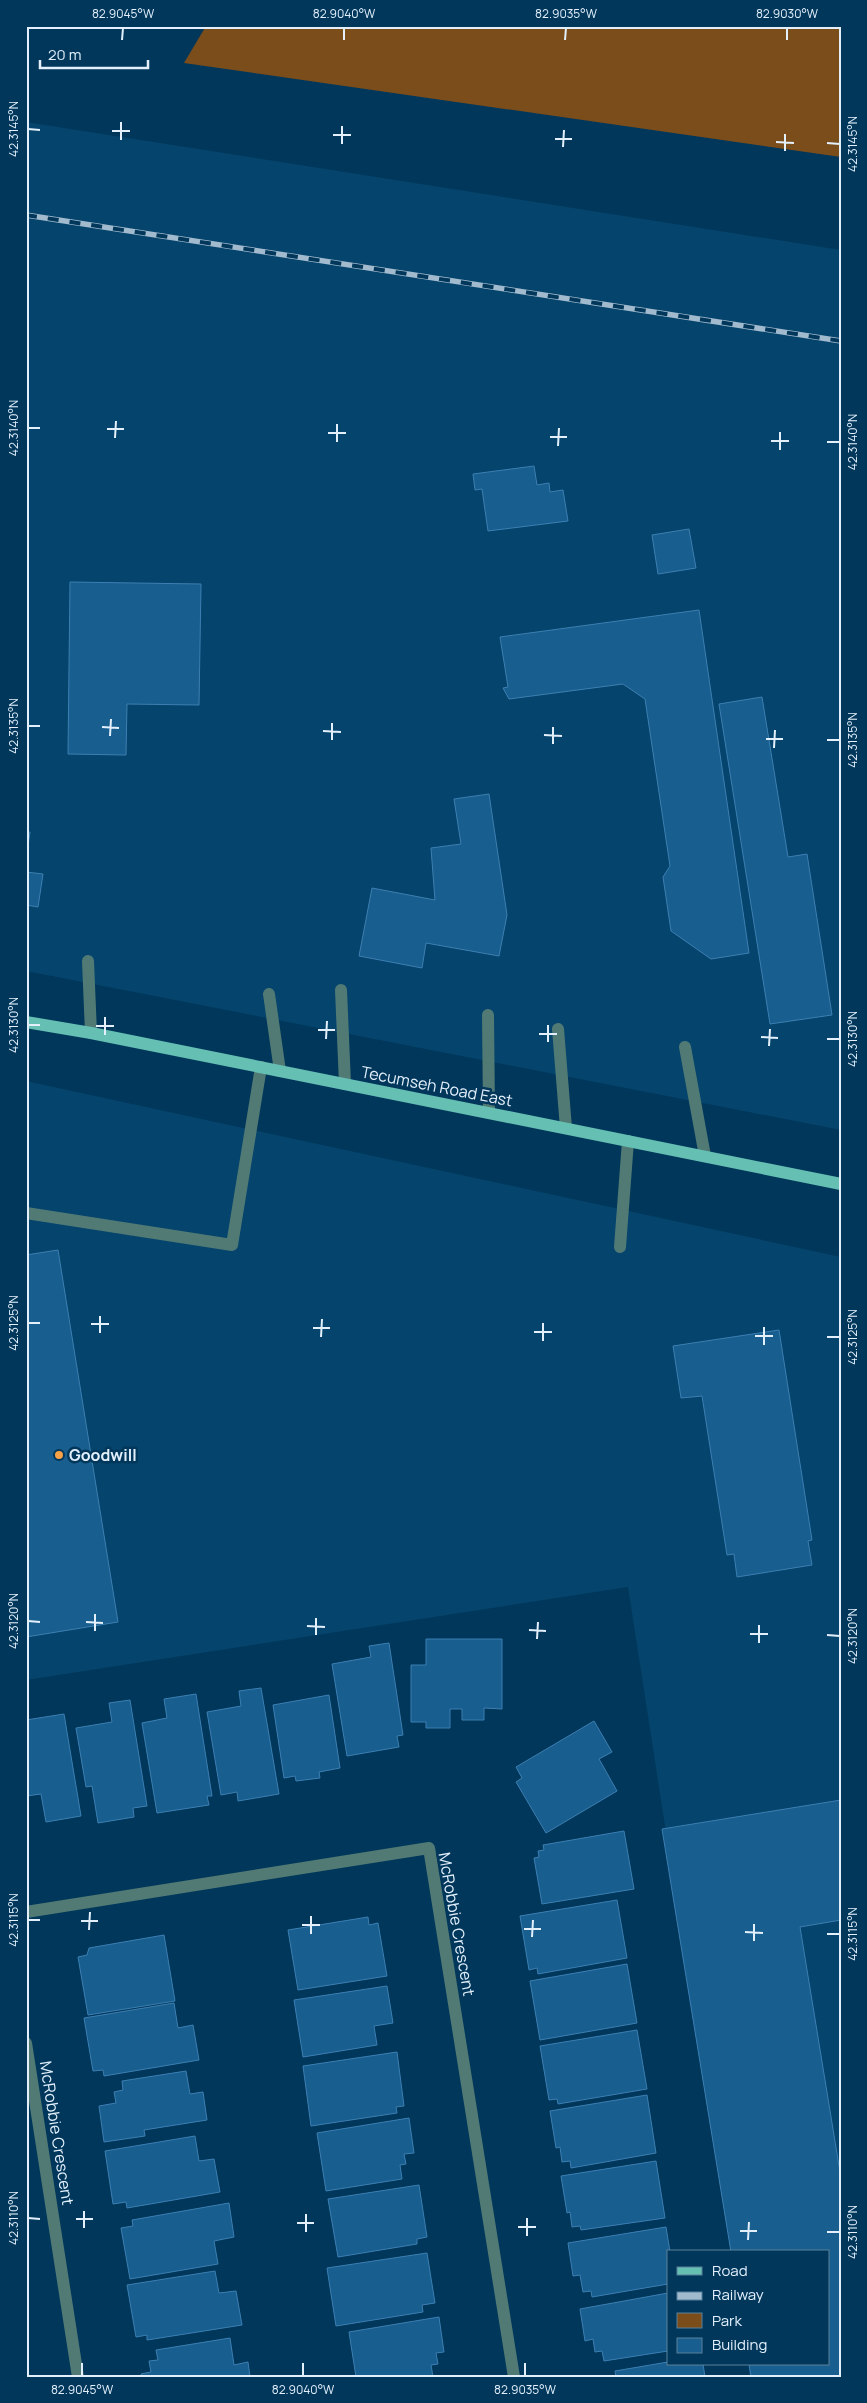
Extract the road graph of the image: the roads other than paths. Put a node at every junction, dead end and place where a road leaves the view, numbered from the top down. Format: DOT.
graph roads {
  1 [pos="88,961"];
  2 [pos="341,990"];
  3 [pos="269,994"];
  4 [pos="488,1015"];
  5 [pos="26,1022"];
  6 [pos="558,1028"];
  7 [pos="91,1033"];
  8 [pos="685,1047"];
  9 [pos="261,1067"];
  10 [pos="280,1071"];
  11 [pos="345,1084"];
  12 [pos="489,1113"];
  13 [pos="566,1128"];
  14 [pos="628,1141"];
  15 [pos="705,1156"];
  16 [pos="841,1184"];
  17 [pos="26,1213"];
  18 [pos="620,1247"];
  19 [pos="26,1912"];
  20 [pos="26,2043"];
  21 [pos="78,2377"];
  22 [pos="514,2377"];
  1 -- 7 [label="street"];
  2 -- 11 [label="street"];
  3 -- 10 [label="street"];
  4 -- 12 [label="street"];
  5 -- 7 [label="main road, Tecumseh Road East"];
  6 -- 13 [label="street"];
  7 -- 9 [label="main road, Tecumseh Road East"];
  8 -- 15 [label="street"];
  9 -- 10 [label="main road, Tecumseh Road East"];
  9 -- 17 [label="street"];
  10 -- 11 [label="main road, Tecumseh Road East"];
  11 -- 12 [label="main road, Tecumseh Road East"];
  12 -- 13 [label="main road, Tecumseh Road East"];
  13 -- 14 [label="main road, Tecumseh Road East"];
  14 -- 15 [label="main road, Tecumseh Road East"];
  14 -- 18 [label="street"];
  15 -- 16 [label="main road, Tecumseh Road East"];
  19 -- 22 [label="street, McRobbie Crescent"];
  20 -- 21 [label="street, McRobbie Crescent"];
}
